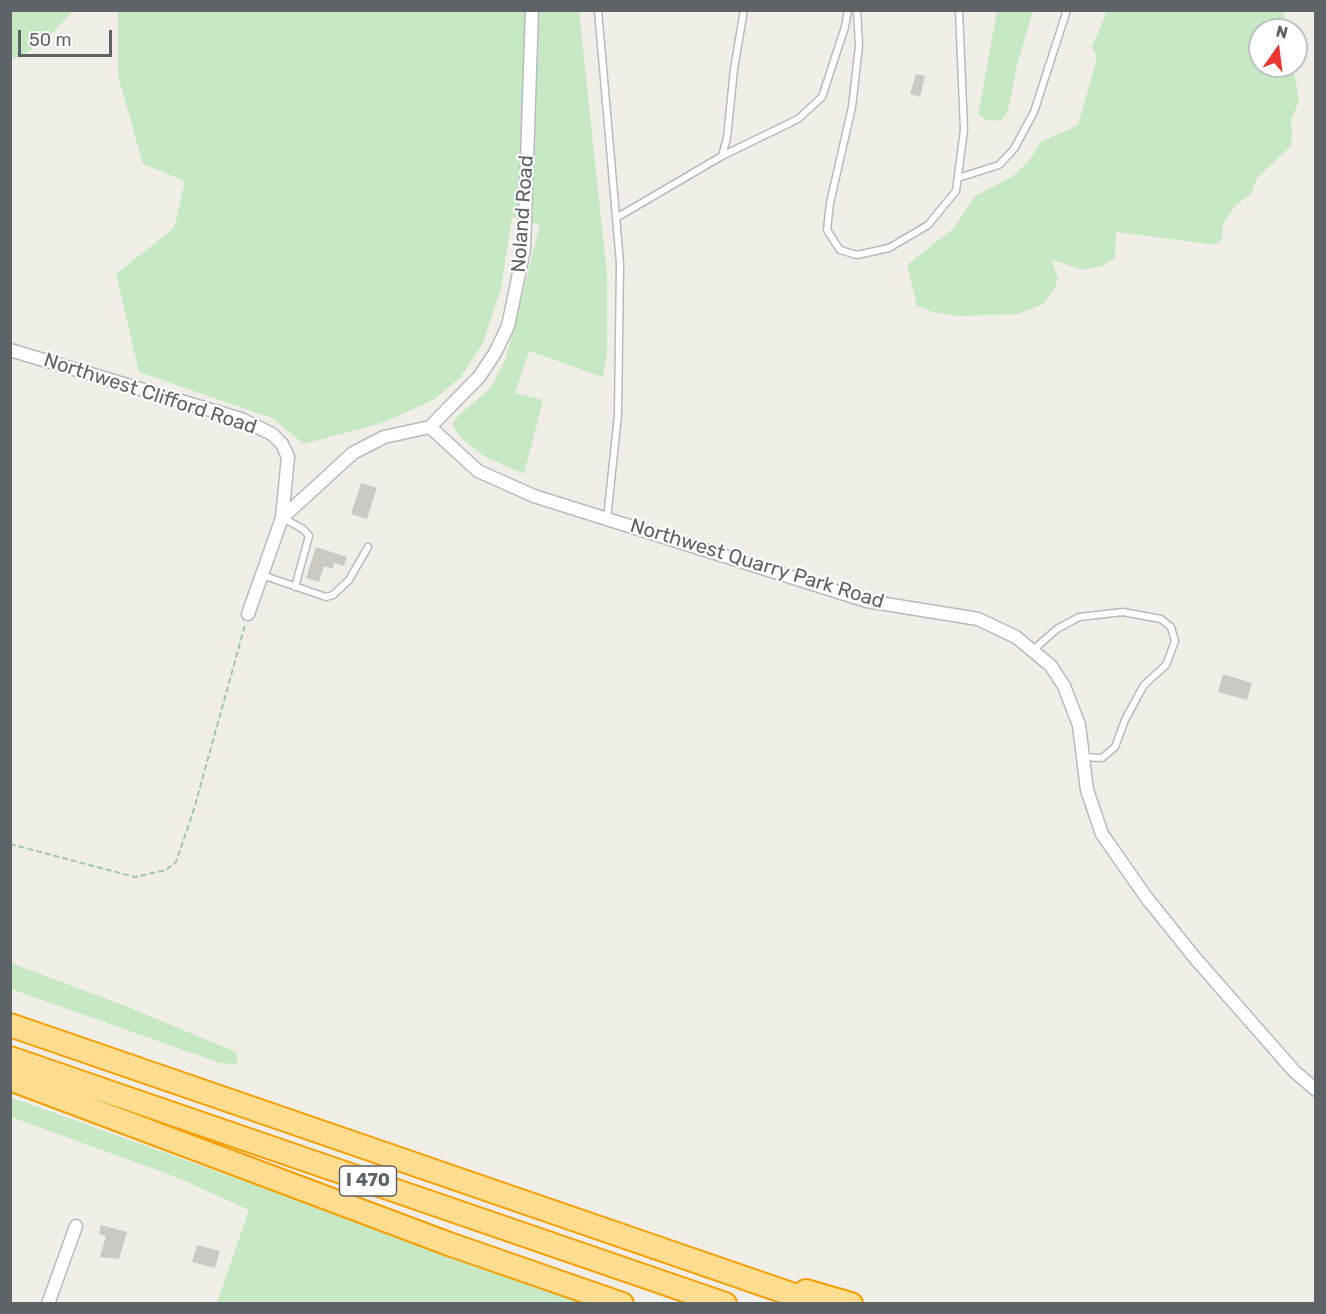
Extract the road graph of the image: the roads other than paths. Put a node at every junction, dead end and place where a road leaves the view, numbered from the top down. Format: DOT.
graph roads {
  1 [pos="532,10"];
  2 [pos="598,10"];
  3 [pos="744,10"];
  4 [pos="848,10"];
  5 [pos="857,10"];
  6 [pos="959,10"];
  7 [pos="1067,10"];
  8 [pos="722,156"];
  9 [pos="958,178"];
  10 [pos="616,218"];
  11 [pos="10,350"];
  12 [pos="430,427"];
  13 [pos="282,518"];
  14 [pos="607,519"];
  15 [pos="368,547"];
  16 [pos="261,575"];
  17 [pos="295,587"];
  18 [pos="248,614"];
  19 [pos="1032,651"];
  20 [pos="1084,757"];
  21 [pos="10,1025"];
  22 [pos="10,1058"];
  23 [pos="10,1079"];
  24 [pos="1316,1090"];
  25 [pos="76,1226"];
  26 [pos="706,1265"];
  27 [pos="48,1304"];
  28 [pos="622,1304"];
  29 [pos="724,1304"];
  30 [pos="820,1304"];
  31 [pos="851,1304"];
  1 -- 12 [label="street, Noland Road"];
  2 -- 10 [label="lane"];
  3 -- 8 [label="lane"];
  4 -- 8 [label="lane"];
  5 -- 9 [label="lane"];
  6 -- 9 [label="lane"];
  7 -- 9 [label="lane"];
  8 -- 10 [label="lane"];
  10 -- 14 [label="lane"];
  11 -- 13 [label="street, Northwest Clifford Road"];
  12 -- 13 [label="street"];
  12 -- 14 [label="street, Northwest Quarry Park Road"];
  13 -- 16 [label="street"];
  13 -- 17 [label="lane"];
  14 -- 19 [label="street, Northwest Quarry Park Road"];
  15 -- 17 [label="lane"];
  16 -- 17 [label="lane"];
  16 -- 18 [label="street"];
  19 -- 20 [label="street, Northwest Quarry Park Road"];
  19 -- 20 [label="lane"];
  20 -- 24 [label="street, Northwest Quarry Park Road"];
  21 -- 26 [label="highway, I 470"];
  22 -- 29 [label="highway, I 470"];
  23 -- 28 [label="highway"];
  25 -- 27 [label="street"];
  26 -- 30 [label="highway, I 470"];
  26 -- 31 [label="highway"];
}
